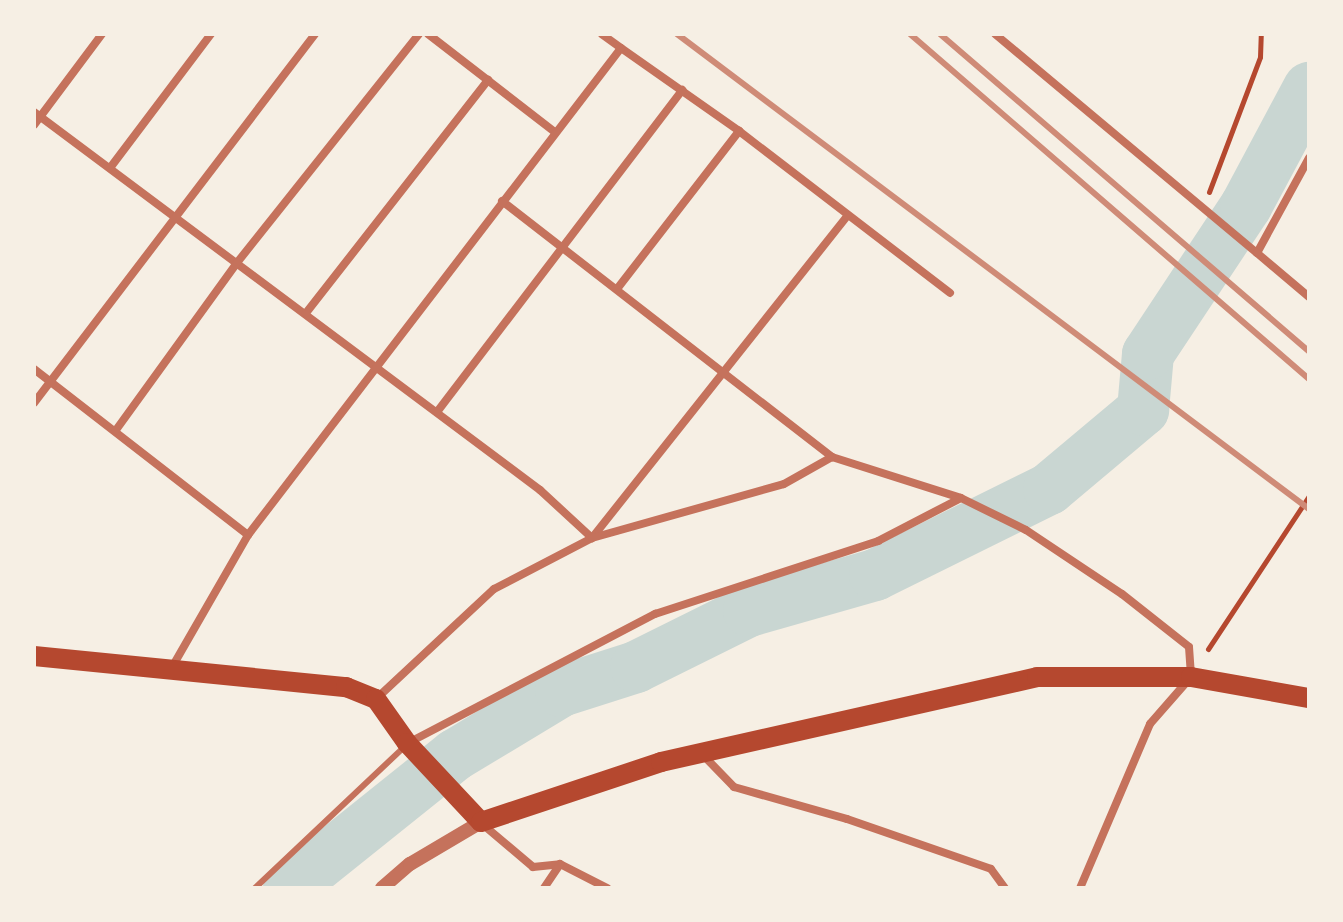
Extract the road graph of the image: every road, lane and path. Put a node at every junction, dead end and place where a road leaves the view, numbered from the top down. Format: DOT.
graph roads {
  1 [pos="102,34"];
  2 [pos="211,34"];
  3 [pos="315,34"];
  4 [pos="419,34"];
  5 [pos="428,34"];
  6 [pos="602,34"];
  7 [pos="995,34"];
  8 [pos="1261,34"];
  9 [pos="621,48"];
  10 [pos="488,80"];
  11 [pos="682,90"];
  12 [pos="36,118"];
  13 [pos="739,131"];
  14 [pos="555,132"];
  15 [pos="1309,158"];
  16 [pos="110,168"];
  17 [pos="502,201"];
  18 [pos="1203,208"];
  19 [pos="848,215"];
  20 [pos="172,216"];
  21 [pos="560,249"];
  22 [pos="1257,253"];
  23 [pos="236,264"];
  24 [pos="617,289"];
  25 [pos="950,293"];
  26 [pos="1309,297"];
  27 [pos="306,313"];
  28 [pos="375,367"];
  29 [pos="34,369"];
  30 [pos="727,374"];
  31 [pos="50,382"];
  32 [pos="34,403"];
  33 [pos="437,412"];
  34 [pos="116,430"];
  35 [pos="832,457"];
  36 [pos="1309,496"];
  37 [pos="961,498"];
  38 [pos="248,535"];
  39 [pos="592,538"];
  40 [pos="34,656"];
  41 [pos="171,670"];
  42 [pos="1191,677"];
  43 [pos="1309,698"];
  44 [pos="376,699"];
  45 [pos="413,749"];
  46 [pos="701,753"];
  47 [pos="481,822"];
  48 [pos="560,864"];
  49 [pos="255,888"];
  50 [pos="382,888"];
  51 [pos="544,888"];
  52 [pos="607,888"];
  53 [pos="1005,888"];
  54 [pos="1080,888"];
  1 -- 12 [label="street"];
  2 -- 16 [label="street"];
  3 -- 20 [label="street"];
  4 -- 23 [label="street"];
  5 -- 10 [label="street"];
  6 -- 9 [label="street"];
  7 -- 18 [label="street"];
  8 -- 18 [label="path"];
  9 -- 11 [label="street"];
  9 -- 14 [label="street"];
  10 -- 14 [label="street"];
  10 -- 27 [label="street"];
  11 -- 13 [label="street"];
  11 -- 21 [label="street"];
  12 -- 16 [label="street"];
  13 -- 19 [label="street"];
  13 -- 24 [label="street"];
  14 -- 17 [label="street"];
  15 -- 22 [label="street"];
  16 -- 20 [label="street"];
  17 -- 21 [label="street"];
  17 -- 28 [label="street"];
  18 -- 22 [label="street"];
  19 -- 25 [label="street"];
  19 -- 30 [label="street"];
  20 -- 23 [label="street"];
  20 -- 31 [label="street"];
  21 -- 24 [label="street"];
  21 -- 33 [label="street"];
  22 -- 26 [label="street"];
  23 -- 27 [label="street"];
  23 -- 34 [label="street"];
  24 -- 30 [label="street"];
  27 -- 28 [label="street"];
  28 -- 33 [label="street"];
  28 -- 38 [label="street"];
  29 -- 31 [label="street"];
  30 -- 35 [label="street"];
  30 -- 39 [label="street"];
  31 -- 32 [label="street"];
  31 -- 34 [label="street"];
  33 -- 39 [label="street"];
  34 -- 38 [label="street"];
  35 -- 37 [label="street"];
  35 -- 39 [label="street"];
  36 -- 42 [label="path"];
  37 -- 42 [label="street"];
  37 -- 45 [label="street"];
  38 -- 41 [label="street"];
  39 -- 44 [label="street"];
  40 -- 41 [label="main road"];
  41 -- 44 [label="main road"];
  42 -- 43 [label="main road"];
  42 -- 46 [label="main road"];
  42 -- 54 [label="street"];
  44 -- 45 [label="main road"];
  45 -- 47 [label="main road"];
  45 -- 49 [label="lane"];
  46 -- 47 [label="main road"];
  46 -- 53 [label="street"];
  47 -- 48 [label="street"];
  47 -- 50 [label="street"];
  48 -- 51 [label="street"];
  48 -- 52 [label="street"];
}
